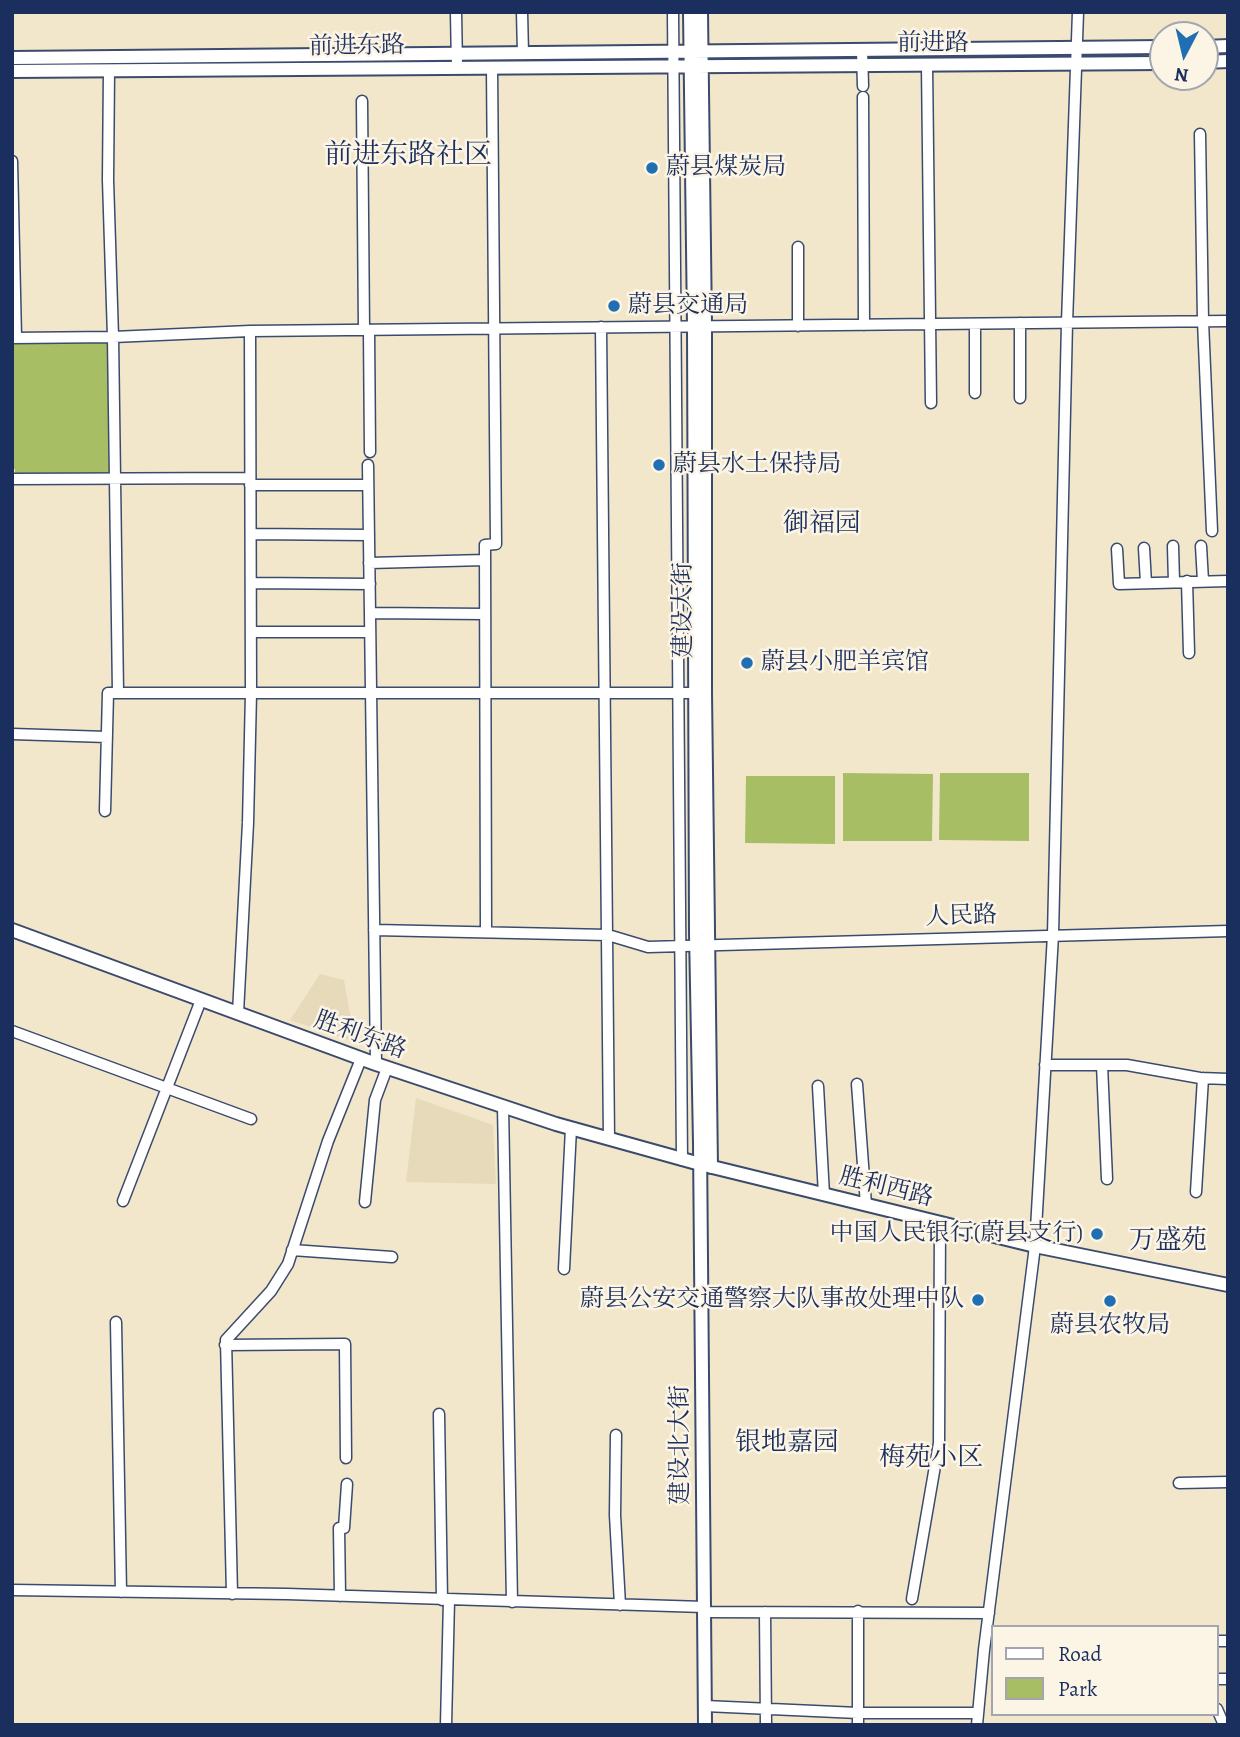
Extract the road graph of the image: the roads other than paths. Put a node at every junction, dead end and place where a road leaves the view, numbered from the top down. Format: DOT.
graph roads {
  1 [pos="456,12"];
  2 [pos="522,12"];
  3 [pos="673,12"];
  4 [pos="691,12"];
  5 [pos="701,12"];
  6 [pos="1078,12"];
  7 [pos="1149,47"];
  8 [pos="1077,48"];
  9 [pos="862,50"];
  10 [pos="523,54"];
  11 [pos="12,58"];
  12 [pos="673,59"];
  13 [pos="697,59"];
  14 [pos="457,61"];
  15 [pos="1149,63"];
  16 [pos="862,65"];
  17 [pos="927,65"];
  18 [pos="1076,65"];
  19 [pos="492,67"];
  20 [pos="12,71"];
  21 [pos="109,71"];
  22 [pos="863,86"];
  23 [pos="863,97"];
  24 [pos="362,101"];
  25 [pos="1200,134"];
  26 [pos="12,161"];
  27 [pos="799,247"];
  28 [pos="1203,321"];
  29 [pos="1228,321"];
  30 [pos="1020,323"];
  31 [pos="1067,323"];
  32 [pos="929,324"];
  33 [pos="975,324"];
  34 [pos="864,325"];
  35 [pos="700,326"];
  36 [pos="798,326"];
  37 [pos="601,327"];
  38 [pos="676,327"];
  39 [pos="494,328"];
  40 [pos="366,330"];
  41 [pos="250,331"];
  42 [pos="113,337"];
  43 [pos="14,338"];
  44 [pos="975,393"];
  45 [pos="1020,398"];
  46 [pos="931,403"];
  47 [pos="370,452"];
  48 [pos="368,465"];
  49 [pos="12,479"];
  50 [pos="115,479"];
  51 [pos="250,482"];
  52 [pos="368,485"];
  53 [pos="1212,531"];
  54 [pos="251,534"];
  55 [pos="369,535"];
  56 [pos="1173,546"];
  57 [pos="1201,546"];
  58 [pos="1144,548"];
  59 [pos="1117,549"];
  60 [pos="485,561"];
  61 [pos="369,563"];
  62 [pos="1203,581"];
  63 [pos="1228,581"];
  64 [pos="1174,582"];
  65 [pos="1187,582"];
  66 [pos="251,583"];
  67 [pos="1146,583"];
  68 [pos="370,584"];
  69 [pos="370,613"];
  70 [pos="485,614"];
  71 [pos="251,632"];
  72 [pos="370,632"];
  73 [pos="1189,653"];
  74 [pos="371,692"];
  75 [pos="485,692"];
  76 [pos="118,693"];
  77 [pos="251,693"];
  78 [pos="604,693"];
  79 [pos="699,693"];
  80 [pos="680,694"];
  81 [pos="12,734"];
  82 [pos="107,737"];
  83 [pos="105,811"];
  84 [pos="12,930"];
  85 [pos="374,930"];
  86 [pos="1228,931"];
  87 [pos="486,932"];
  88 [pos="608,934"];
  89 [pos="1053,935"];
  90 [pos="702,946"];
  91 [pos="682,947"];
  92 [pos="201,1000"];
  93 [pos="238,1013"];
  94 [pos="12,1031"];
  95 [pos="361,1059"];
  96 [pos="1045,1065"];
  97 [pos="1102,1065"];
  98 [pos="382,1066"];
  99 [pos="1203,1078"];
  100 [pos="1228,1079"];
  101 [pos="857,1084"];
  102 [pos="818,1086"];
  103 [pos="167,1088"];
  104 [pos="503,1106"];
  105 [pos="251,1119"];
  106 [pos="571,1128"];
  107 [pos="609,1139"];
  108 [pos="682,1160"];
  109 [pos="705,1166"];
  110 [pos="1107,1180"];
  111 [pos="1196,1192"];
  112 [pos="824,1195"];
  113 [pos="123,1201"];
  114 [pos="365,1202"];
  115 [pos="866,1205"];
  116 [pos="940,1223"];
  117 [pos="1035,1246"];
  118 [pos="292,1250"];
  119 [pos="393,1257"];
  120 [pos="564,1269"];
  121 [pos="1228,1285"];
  122 [pos="116,1322"];
  123 [pos="225,1345"];
  124 [pos="439,1414"];
  125 [pos="616,1435"];
  126 [pos="346,1458"];
  127 [pos="1228,1482"];
  128 [pos="1179,1483"];
  129 [pos="347,1484"];
  130 [pos="12,1590"];
  131 [pos="121,1592"];
  132 [pos="232,1594"];
  133 [pos="340,1596"];
  134 [pos="912,1599"];
  135 [pos="445,1600"];
  136 [pos="512,1602"];
  137 [pos="620,1605"];
  138 [pos="704,1609"];
  139 [pos="858,1611"];
  140 [pos="765,1612"];
  141 [pos="989,1613"];
  142 [pos="989,1651"];
  143 [pos="705,1706"];
  144 [pos="766,1710"];
  145 [pos="858,1713"];
  146 [pos="978,1713"];
  147 [pos="446,1725"];
  148 [pos="705,1725"];
  149 [pos="766,1725"];
  150 [pos="858,1725"];
  151 [pos="977,1725"];
  1 -- 14 [label="street"];
  2 -- 10 [label="street"];
  3 -- 12 [label="street"];
  4 -- 13 [label="main road"];
  5 -- 13 [label="main road"];
  6 -- 8 [label="street"];
  7 -- 8 [label="main road, 前进路"];
  8 -- 9 [label="main road, 前进路"];
  8 -- 18 [label="street"];
  9 -- 13 [label="main road, 前进路"];
  9 -- 16 [label="street"];
  10 -- 12 [label="main road, 前进东路"];
  10 -- 14 [label="main road, 前进东路"];
  11 -- 14 [label="main road, 前进东路"];
  12 -- 13 [label="main road, 前进东路"];
  12 -- 19 [label="main road, 前进东路"];
  12 -- 38 [label="street"];
  13 -- 16 [label="main road, 前进路"];
  13 -- 35 [label="main road, 建设大街"];
  14 -- 19 [label="main road, 前进东路"];
  14 -- 21 [label="main road, 前进东路"];
  15 -- 18 [label="main road, 前进路"];
  16 -- 17 [label="main road, 前进路"];
  16 -- 22 [label="street"];
  17 -- 18 [label="main road, 前进路"];
  17 -- 32 [label="street"];
  18 -- 31 [label="street"];
  19 -- 39 [label="street"];
  20 -- 21 [label="main road, 前进东路"];
  21 -- 42 [label="street"];
  23 -- 34 [label="street"];
  24 -- 40 [label="street"];
  25 -- 28 [label="street"];
  26 -- 43 [label="street"];
  27 -- 36 [label="street"];
  28 -- 29 [label="street"];
  28 -- 31 [label="street"];
  28 -- 53 [label="street"];
  30 -- 31 [label="street"];
  30 -- 33 [label="street"];
  30 -- 45 [label="street"];
  31 -- 89 [label="street"];
  32 -- 33 [label="street"];
  32 -- 34 [label="street"];
  32 -- 46 [label="street"];
  33 -- 44 [label="street"];
  34 -- 36 [label="street"];
  35 -- 36 [label="street"];
  35 -- 38 [label="street"];
  35 -- 79 [label="main road, 建设大街"];
  37 -- 38 [label="street"];
  37 -- 39 [label="street"];
  37 -- 78 [label="street"];
  38 -- 80 [label="street"];
  39 -- 40 [label="street"];
  39 -- 60 [label="street"];
  40 -- 41 [label="street"];
  40 -- 47 [label="street"];
  41 -- 42 [label="street"];
  41 -- 51 [label="street"];
  42 -- 43 [label="street"];
  42 -- 50 [label="street"];
  48 -- 52 [label="street"];
  49 -- 50 [label="street"];
  50 -- 51 [label="street"];
  50 -- 76 [label="street"];
  51 -- 52 [label="street"];
  51 -- 54 [label="street"];
  52 -- 55 [label="street"];
  54 -- 55 [label="street"];
  54 -- 66 [label="street"];
  55 -- 61 [label="street"];
  56 -- 64 [label="street"];
  57 -- 62 [label="street"];
  58 -- 67 [label="street"];
  59 -- 67 [label="street"];
  60 -- 61 [label="street"];
  60 -- 70 [label="street"];
  61 -- 68 [label="street"];
  62 -- 63 [label="street"];
  62 -- 65 [label="street"];
  64 -- 65 [label="street"];
  64 -- 67 [label="street"];
  65 -- 73 [label="street"];
  66 -- 68 [label="street"];
  66 -- 71 [label="street"];
  68 -- 69 [label="street"];
  69 -- 70 [label="street"];
  69 -- 72 [label="street"];
  70 -- 75 [label="street"];
  71 -- 72 [label="street"];
  71 -- 77 [label="street"];
  72 -- 74 [label="street"];
  74 -- 75 [label="street"];
  74 -- 77 [label="street"];
  74 -- 85 [label="street"];
  75 -- 78 [label="street"];
  75 -- 87 [label="street"];
  76 -- 77 [label="street"];
  76 -- 82 [label="street"];
  77 -- 93 [label="street"];
  78 -- 80 [label="street"];
  78 -- 88 [label="street"];
  79 -- 80 [label="street"];
  79 -- 90 [label="main road, 建设大街"];
  80 -- 91 [label="street"];
  81 -- 82 [label="street"];
  82 -- 83 [label="street"];
  84 -- 92 [label="main road, 胜利东路"];
  85 -- 87 [label="street, 人民路"];
  85 -- 98 [label="street"];
  86 -- 89 [label="street, 人民路"];
  87 -- 88 [label="street, 人民路"];
  88 -- 91 [label="street, 人民路"];
  88 -- 107 [label="street"];
  89 -- 90 [label="street, 人民路"];
  89 -- 96 [label="street"];
  90 -- 91 [label="street, 人民路"];
  90 -- 109 [label="main road, 建设大街"];
  91 -- 108 [label="street"];
  92 -- 93 [label="main road, 胜利东路"];
  92 -- 103 [label="street"];
  93 -- 95 [label="main road, 胜利东路"];
  94 -- 103 [label="street"];
  95 -- 98 [label="main road, 胜利东路"];
  95 -- 118 [label="street"];
  96 -- 97 [label="street"];
  96 -- 117 [label="street"];
  97 -- 99 [label="street"];
  97 -- 110 [label="street"];
  98 -- 104 [label="main road, 胜利东路"];
  98 -- 114 [label="street"];
  99 -- 100 [label="street"];
  99 -- 111 [label="street"];
  101 -- 115 [label="street"];
  102 -- 112 [label="street"];
  103 -- 105 [label="street"];
  103 -- 113 [label="street"];
  104 -- 106 [label="main road, 胜利东路"];
  104 -- 136 [label="street"];
  106 -- 107 [label="main road, 胜利东路"];
  106 -- 120 [label="street"];
  107 -- 108 [label="main road, 胜利东路"];
  108 -- 109 [label="main road, 胜利东路"];
  109 -- 112 [label="main road, 胜利西路"];
  109 -- 138 [label="main road, 建设北大街"];
  112 -- 115 [label="main road, 胜利西路"];
  115 -- 116 [label="main road, 胜利西路"];
  116 -- 117 [label="main road, 胜利西路"];
  116 -- 134 [label="street"];
  117 -- 121 [label="main road, 胜利西路"];
  117 -- 141 [label="street"];
  118 -- 119 [label="street"];
  118 -- 123 [label="street"];
  122 -- 131 [label="street"];
  123 -- 126 [label="street"];
  123 -- 132 [label="street"];
  124 -- 135 [label="street"];
  125 -- 137 [label="street"];
  127 -- 128 [label="street"];
  129 -- 133 [label="street"];
  130 -- 131 [label="street"];
  131 -- 132 [label="street"];
  132 -- 133 [label="street"];
  133 -- 135 [label="street"];
  135 -- 136 [label="street"];
  135 -- 147 [label="street"];
  136 -- 137 [label="street"];
  137 -- 138 [label="street"];
  138 -- 140 [label="street"];
  138 -- 143 [label="main road, 建设北大街"];
  139 -- 140 [label="street"];
  139 -- 141 [label="street"];
  139 -- 145 [label="street"];
  140 -- 144 [label="street"];
  141 -- 142 [label="street"];
  142 -- 146 [label="street"];
  143 -- 144 [label="street"];
  143 -- 148 [label="main road, 建设北大街"];
  144 -- 145 [label="street"];
  144 -- 149 [label="street"];
  145 -- 146 [label="street"];
  145 -- 150 [label="street"];
  146 -- 151 [label="street"];
}
